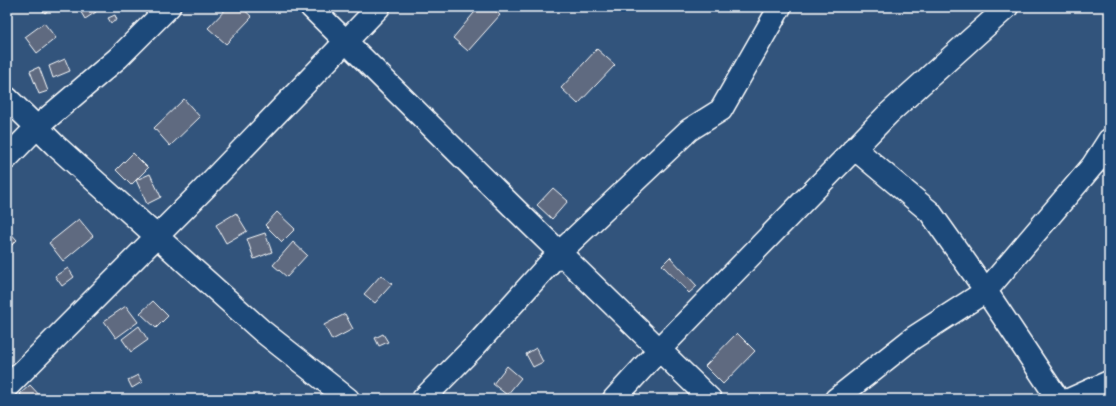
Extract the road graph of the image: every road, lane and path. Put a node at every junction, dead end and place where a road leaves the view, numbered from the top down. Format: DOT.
graph roads {
  1 [pos="169,7"];
  2 [pos="311,7"];
  3 [pos="379,7"];
  4 [pos="780,7"];
  5 [pos="1007,7"];
  6 [pos="346,41"];
  7 [pos="7,98"];
  8 [pos="38,127"];
  9 [pos="1109,140"];
  10 [pos="854,148"];
  11 [pos="7,158"];
  12 [pos="157,236"];
  13 [pos="559,253"];
  14 [pos="986,291"];
  15 [pos="659,350"];
  16 [pos="1109,382"];
  17 [pos="7,386"];
  18 [pos="348,399"];
  19 [pos="423,399"];
  20 [pos="614,399"];
  21 [pos="710,399"];
  22 [pos="836,399"];
  23 [pos="1058,399"];
  24 [pos="1071,399"];
  1 -- 8 [label="street"];
  2 -- 6 [label="street"];
  3 -- 6 [label="street"];
  4 -- 13 [label="street"];
  5 -- 10 [label="street"];
  6 -- 12 [label="street"];
  6 -- 13 [label="street"];
  7 -- 8 [label="street"];
  8 -- 11 [label="street"];
  8 -- 12 [label="street"];
  9 -- 14 [label="street"];
  10 -- 14 [label="street"];
  10 -- 15 [label="street"];
  12 -- 17 [label="street"];
  12 -- 18 [label="street"];
  13 -- 15 [label="street"];
  13 -- 19 [label="street"];
  14 -- 22 [label="street"];
  14 -- 23 [label="street"];
  15 -- 20 [label="street"];
  15 -- 21 [label="street"];
  16 -- 24 [label="street"];
}
